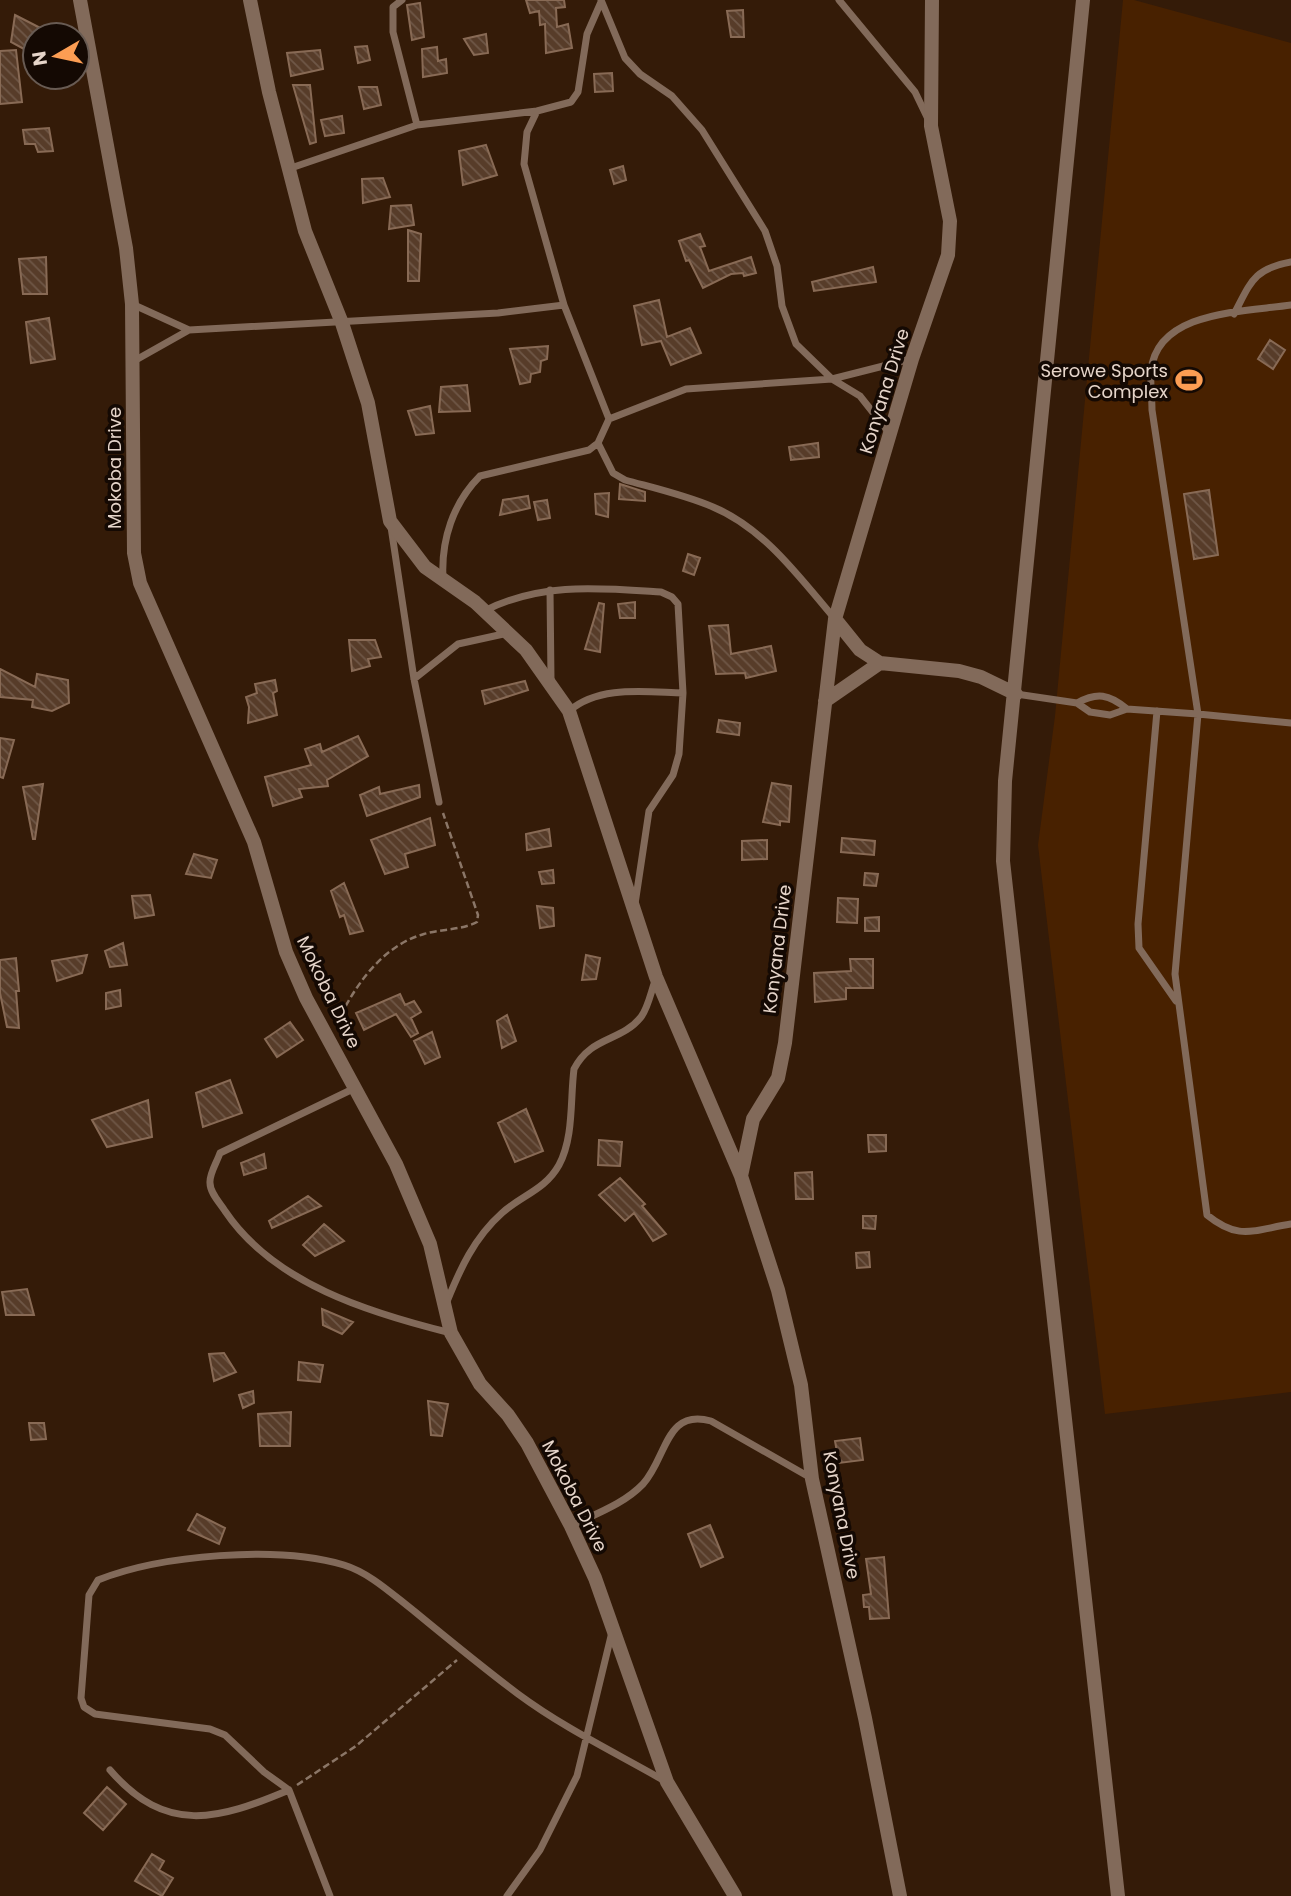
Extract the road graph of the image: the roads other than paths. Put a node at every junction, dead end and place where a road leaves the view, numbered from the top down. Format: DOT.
graph roads {
  1 [pos="80,0"];
  2 [pos="250,0"];
  3 [pos="402,0"];
  4 [pos="839,0"];
  5 [pos="932,0"];
  6 [pos="1083,0"];
  7 [pos="601,1"];
  8 [pos="537,111"];
  9 [pos="417,125"];
  10 [pos="931,126"];
  11 [pos="288,169"];
  12 [pos="1291,262"];
  13 [pos="132,304"];
  14 [pos="564,305"];
  15 [pos="1291,305"];
  16 [pos="1234,314"];
  17 [pos="342,323"];
  18 [pos="189,330"];
  19 [pos="912,359"];
  20 [pos="134,361"];
  21 [pos="832,379"];
  22 [pos="609,419"];
  23 [pos="891,435"];
  24 [pos="598,443"];
  25 [pos="390,521"];
  26 [pos="443,582"];
  27 [pos="550,590"];
  28 [pos="484,611"];
  29 [pos="835,619"];
  30 [pos="509,633"];
  31 [pos="880,663"];
  32 [pos="414,679"];
  33 [pos="551,683"];
  34 [pos="683,693"];
  35 [pos="1016,694"];
  36 [pos="825,702"];
  37 [pos="1077,703"];
  38 [pos="1127,709"];
  39 [pos="569,711"];
  40 [pos="1157,711"];
  41 [pos="1198,714"];
  42 [pos="1291,723"];
  43 [pos="439,802"];
  44 [pos="634,912"];
  45 [pos="656,977"];
  46 [pos="1178,1004"];
  47 [pos="356,1088"];
  48 [pos="741,1176"];
  49 [pos="1291,1224"];
  50 [pos="445,1307"];
  51 [pos="451,1333"];
  52 [pos="812,1479"];
  53 [pos="571,1526"];
  54 [pos="613,1628"];
  55 [pos="585,1739"];
  56 [pos="110,1770"];
  57 [pos="667,1782"];
  58 [pos="289,1790"];
  59 [pos="330,1896"];
  60 [pos="507,1896"];
  61 [pos="735,1896"];
  62 [pos="900,1896"];
  63 [pos="1118,1896"];
  1 -- 13 [label="street, Mokoba Drive"];
  2 -- 11 [label="street"];
  3 -- 9 [label="lane"];
  4 -- 10 [label="lane"];
  5 -- 10 [label="street, Konyana Drive"];
  6 -- 35 [label="street"];
  7 -- 8 [label="lane"];
  7 -- 21 [label="lane"];
  8 -- 9 [label="lane"];
  8 -- 14 [label="lane"];
  9 -- 11 [label="lane"];
  10 -- 19 [label="street, Konyana Drive"];
  11 -- 17 [label="street"];
  12 -- 16 [label="lane"];
  13 -- 18 [label="lane"];
  13 -- 20 [label="street, Mokoba Drive"];
  14 -- 17 [label="lane"];
  14 -- 22 [label="lane"];
  15 -- 16 [label="lane"];
  16 -- 41 [label="lane"];
  17 -- 18 [label="lane"];
  17 -- 25 [label="street"];
  18 -- 20 [label="lane"];
  19 -- 21 [label="lane"];
  19 -- 23 [label="street, Konyana Drive"];
  20 -- 47 [label="street, Mokoba Drive"];
  21 -- 22 [label="lane"];
  21 -- 23 [label="lane"];
  22 -- 24 [label="lane"];
  23 -- 29 [label="street, Konyana Drive"];
  24 -- 26 [label="lane"];
  24 -- 29 [label="lane"];
  25 -- 26 [label="street"];
  25 -- 32 [label="lane"];
  26 -- 28 [label="street"];
  27 -- 28 [label="lane"];
  27 -- 33 [label="lane"];
  27 -- 34 [label="lane"];
  28 -- 30 [label="street"];
  29 -- 31 [label="street"];
  29 -- 36 [label="street, Konyana Drive"];
  30 -- 32 [label="lane"];
  30 -- 33 [label="street"];
  31 -- 35 [label="street"];
  31 -- 36 [label="street"];
  32 -- 43 [label="lane"];
  33 -- 39 [label="street"];
  34 -- 39 [label="lane"];
  34 -- 44 [label="lane"];
  35 -- 37 [label="lane"];
  35 -- 63 [label="street"];
  36 -- 48 [label="street, Konyana Drive"];
  37 -- 38 [label="lane"];
  37 -- 38 [label="lane"];
  38 -- 40 [label="lane"];
  39 -- 44 [label="street"];
  40 -- 41 [label="lane"];
  40 -- 46 [label="lane"];
  41 -- 42 [label="lane"];
  41 -- 46 [label="lane"];
  44 -- 45 [label="street"];
  45 -- 48 [label="street"];
  45 -- 50 [label="lane"];
  46 -- 49 [label="lane"];
  47 -- 50 [label="street, Mokoba Drive"];
  47 -- 51 [label="lane"];
  48 -- 52 [label="street, Konyana Drive"];
  50 -- 51 [label="street, Mokoba Drive"];
  51 -- 53 [label="street, Mokoba Drive"];
  52 -- 53 [label="lane"];
  52 -- 62 [label="street, Konyana Drive"];
  53 -- 54 [label="street, Mokoba Drive"];
  54 -- 55 [label="lane"];
  54 -- 57 [label="street, Mokoba Drive"];
  55 -- 57 [label="lane"];
  55 -- 58 [label="lane"];
  55 -- 60 [label="lane"];
  56 -- 58 [label="lane"];
  57 -- 61 [label="street, Mokoba Drive"];
  58 -- 59 [label="lane"];
}
